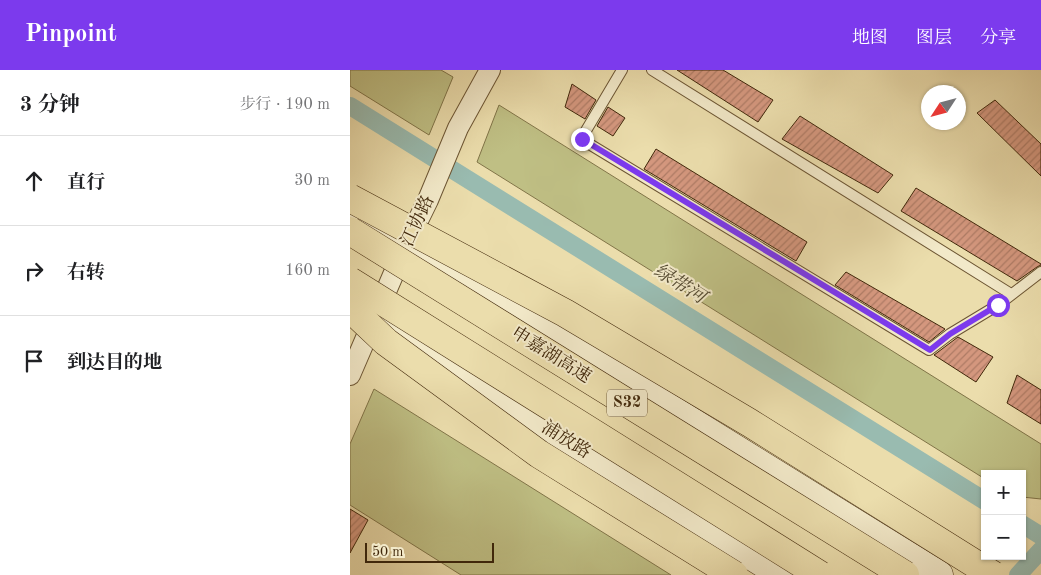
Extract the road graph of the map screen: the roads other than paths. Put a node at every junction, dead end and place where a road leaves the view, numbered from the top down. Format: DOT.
graph roads {
  1 [pos="490,70"];
  2 [pos="622,70"];
  3 [pos="652,70"];
  4 [pos="350,198"];
  5 [pos="350,210"];
  6 [pos="350,231"];
  7 [pos="406,245"];
  8 [pos="1041,272"];
  9 [pos="350,281"];
  10 [pos="1011,294"];
  11 [pos="350,307"];
  12 [pos="374,320"];
  13 [pos="350,375"];
  14 [pos="734,575"];
  15 [pos="782,575"];
  16 [pos="820,575"];
  17 [pos="904,575"];
  18 [pos="938,575"];
  19 [pos="993,575"];
  1 -- 7 [label="street, 江协路"];
  2 -- 10 [label="lane"];
  3 -- 10 [label="lane"];
  4 -- 19 [label="highway, bridge"];
  5 -- 7 [label="main road"];
  6 -- 17 [label="highway, 申嘉湖高速 / S32, bridge"];
  7 -- 12 [label="street, 江协路"];
  7 -- 18 [label="main road"];
  8 -- 10 [label="lane"];
  9 -- 16 [label="highway, S32, bridge"];
  11 -- 12 [label="main road, 浦放路"];
  11 -- 14 [label="highway, bridge"];
  12 -- 13 [label="street, 江协路"];
  12 -- 15 [label="main road, 浦放路"];
}
